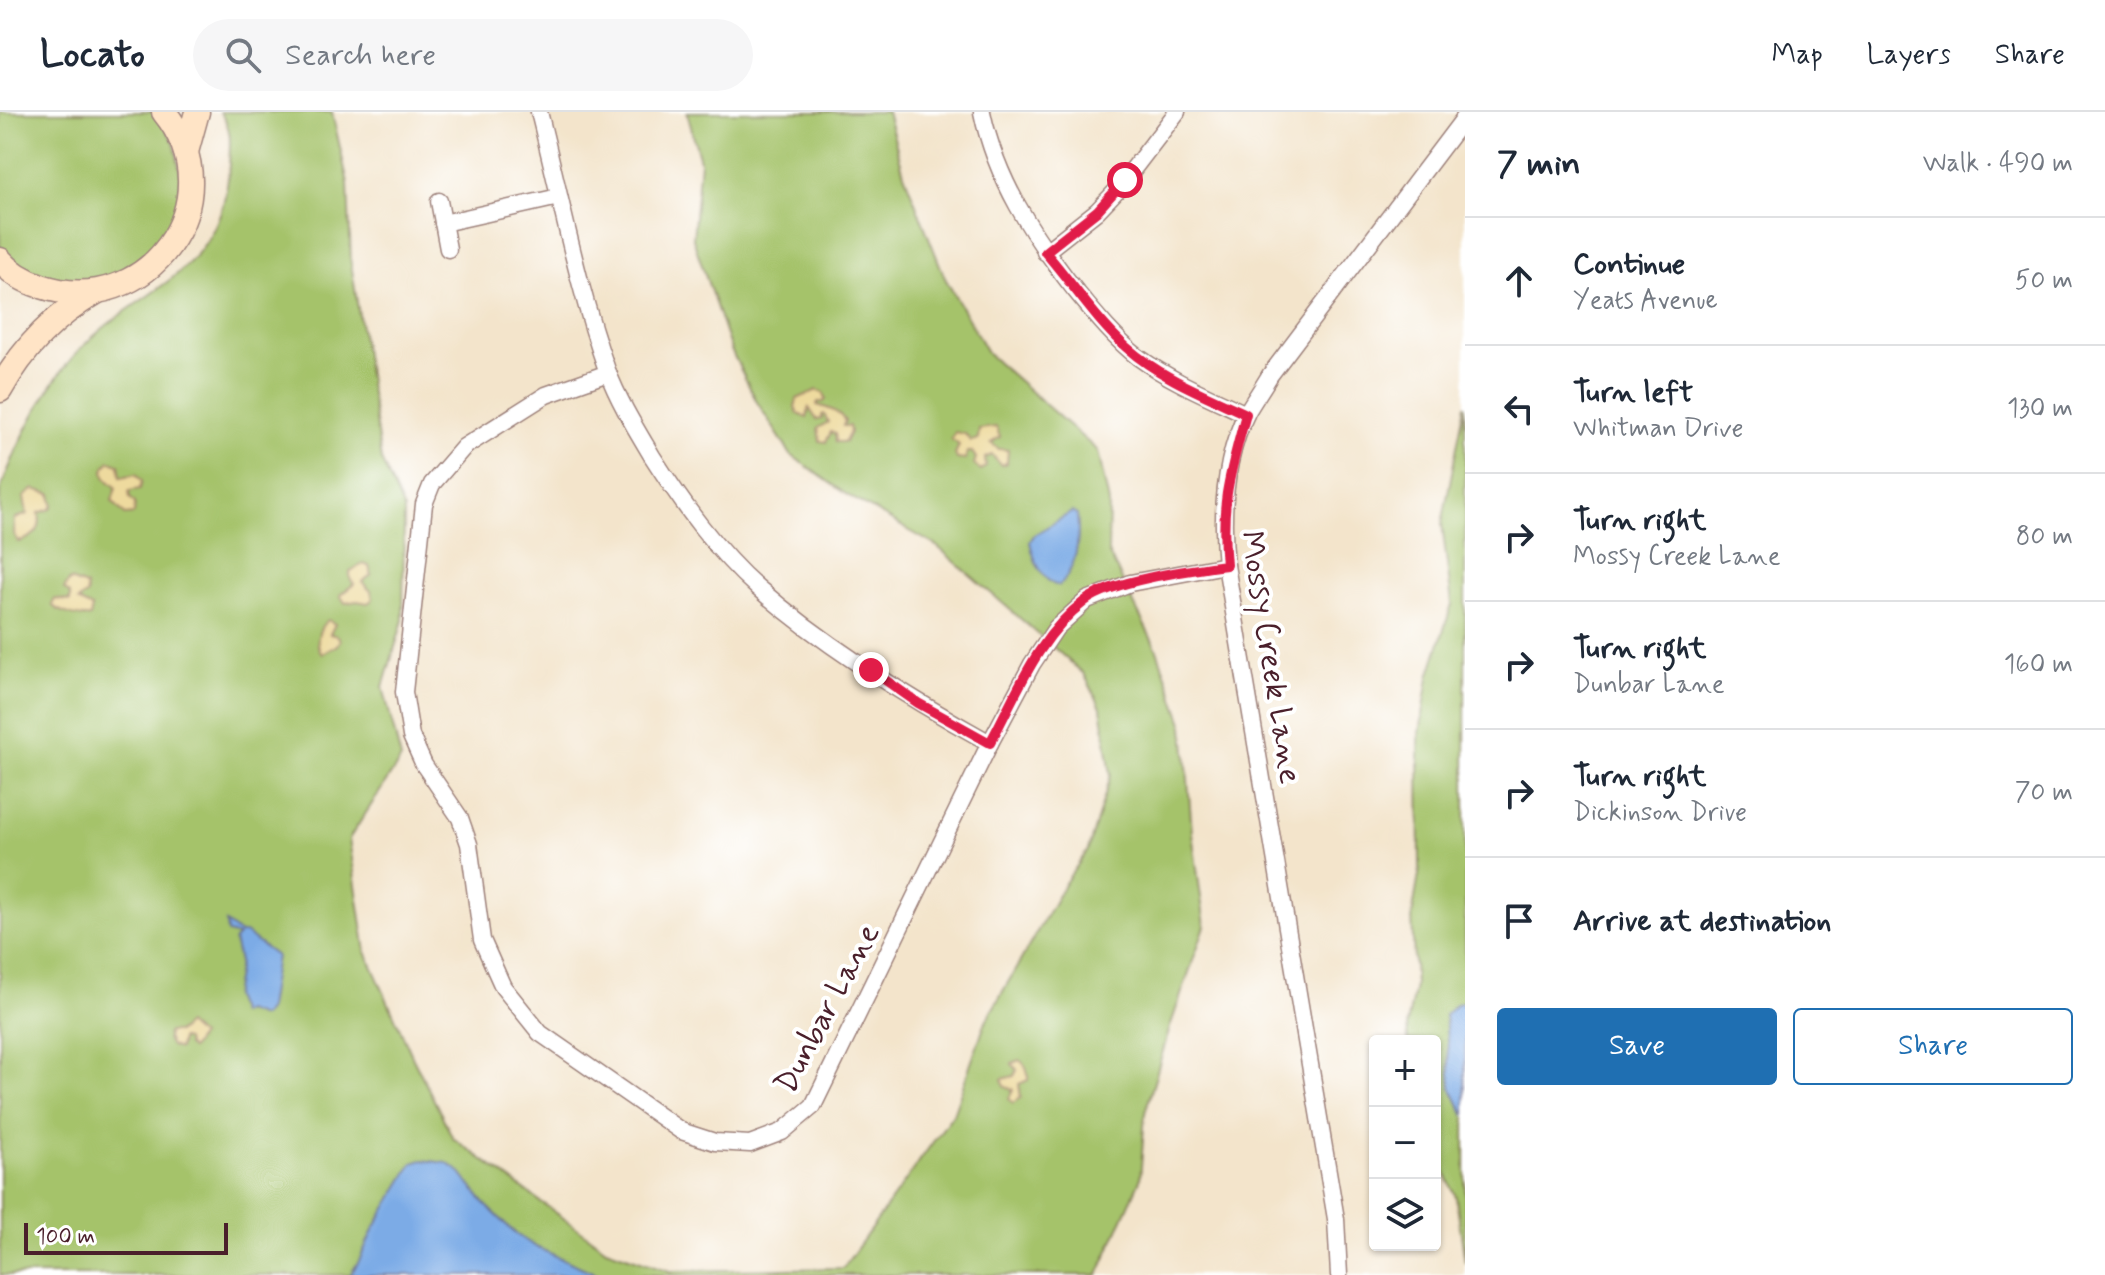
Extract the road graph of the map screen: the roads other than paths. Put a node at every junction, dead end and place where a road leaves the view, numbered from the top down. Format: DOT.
graph roads {
  1 [pos="164,112"];
  2 [pos="197,112"];
  3 [pos="539,112"];
  4 [pos="982,112"];
  5 [pos="1177,112"];
  6 [pos="1465,117"];
  7 [pos="186,152"];
  8 [pos="559,197"];
  9 [pos="439,201"];
  10 [pos="443,223"];
  11 [pos="448,249"];
  12 [pos="1045,252"];
  13 [pos="0,260"];
  14 [pos="96,292"];
  15 [pos="608,373"];
  16 [pos="0,390"];
  17 [pos="1246,414"];
  18 [pos="1226,565"];
  19 [pos="990,743"];
  20 [pos="1339,1275"];
  1 -- 7 [label="street"];
  2 -- 7 [label="street"];
  3 -- 8 [label="street"];
  4 -- 12 [label="street"];
  5 -- 12 [label="street"];
  6 -- 17 [label="street, Mossy Creek Lane"];
  7 -- 14 [label="street"];
  8 -- 10 [label="street"];
  8 -- 15 [label="street"];
  9 -- 10 [label="street"];
  10 -- 11 [label="street"];
  12 -- 17 [label="street"];
  13 -- 14 [label="street"];
  14 -- 16 [label="street"];
  15 -- 19 [label="street"];
  15 -- 19 [label="street, Dunbar Lane"];
  17 -- 18 [label="street, Mossy Creek Lane"];
  18 -- 19 [label="street, Dunbar Lane"];
  18 -- 20 [label="street, Mossy Creek Lane"];
}
